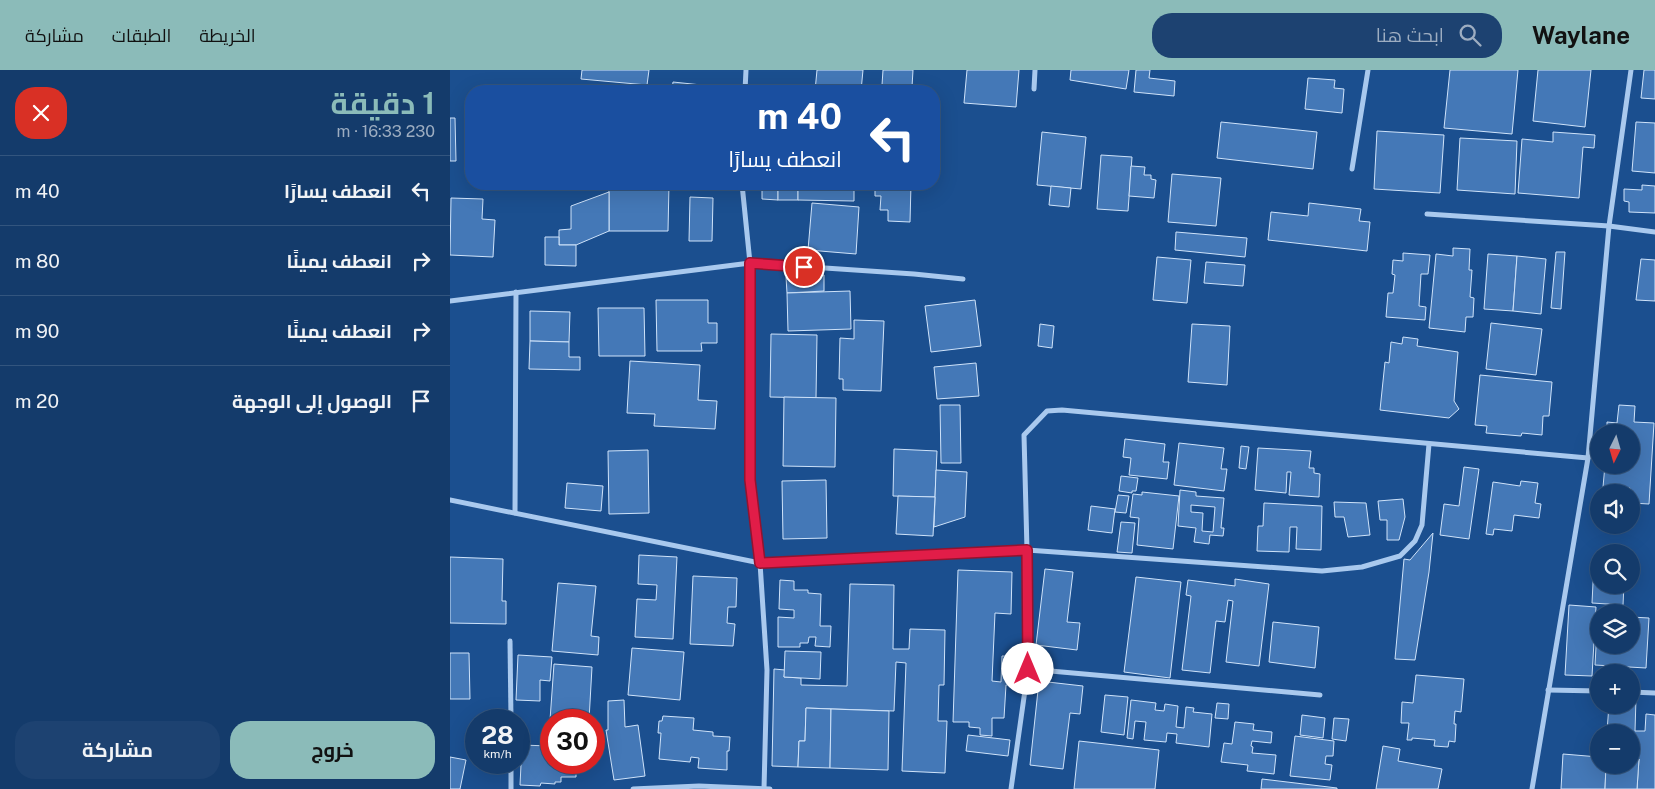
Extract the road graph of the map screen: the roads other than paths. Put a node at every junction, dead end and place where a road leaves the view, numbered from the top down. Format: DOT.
graph roads {
  1 [pos="746,70"];
  2 [pos="1035,70"];
  3 [pos="1368,70"];
  4 [pos="1631,70"];
  5 [pos="745,85"];
  6 [pos="1034,89"];
  7 [pos="1352,169"];
  8 [pos="743,190"];
  9 [pos="1427,214"];
  10 [pos="1609,226"];
  11 [pos="1655,232"];
  12 [pos="750,263"];
  13 [pos="963,279"];
  14 [pos="516,292"];
  15 [pos="450,301"];
  16 [pos="1429,444"];
  17 [pos="1588,458"];
  18 [pos="450,500"];
  19 [pos="515,513"];
  20 [pos="1027,550"];
  21 [pos="760,563"];
  22 [pos="510,641"];
  23 [pos="1028,669"];
  24 [pos="1548,690"];
  25 [pos="1590,691"];
  26 [pos="1640,692"];
  27 [pos="1655,693"];
  28 [pos="1320,695"];
  29 [pos="511,709"];
  30 [pos="512,774"];
  31 [pos="764,788"];
  32 [pos="511,789"];
  33 [pos="633,789"];
  34 [pos="770,789"];
  35 [pos="1011,789"];
  36 [pos="1532,789"];
  1 -- 5 [label="street"];
  2 -- 6 [label="street"];
  3 -- 7 [label="street"];
  4 -- 10 [label="street"];
  8 -- 12 [label="street"];
  9 -- 10 [label="street"];
  10 -- 11 [label="street"];
  10 -- 17 [label="street"];
  12 -- 13 [label="street"];
  12 -- 14 [label="street"];
  12 -- 21 [label="street"];
  14 -- 15 [label="street"];
  14 -- 19 [label="street"];
  16 -- 17 [label="street"];
  16 -- 20 [label="street"];
  16 -- 20 [label="street"];
  17 -- 24 [label="street"];
  18 -- 19 [label="street"];
  19 -- 21 [label="street"];
  20 -- 21 [label="street"];
  20 -- 23 [label="street"];
  21 -- 31 [label="street"];
  22 -- 29 [label="street"];
  23 -- 28 [label="street"];
  23 -- 35 [label="street"];
  24 -- 25 [label="street"];
  24 -- 36 [label="street"];
  26 -- 27 [label="street"];
  30 -- 32 [label="street"];
  31 -- 33 [label="street"];
  31 -- 34 [label="street"];
}
